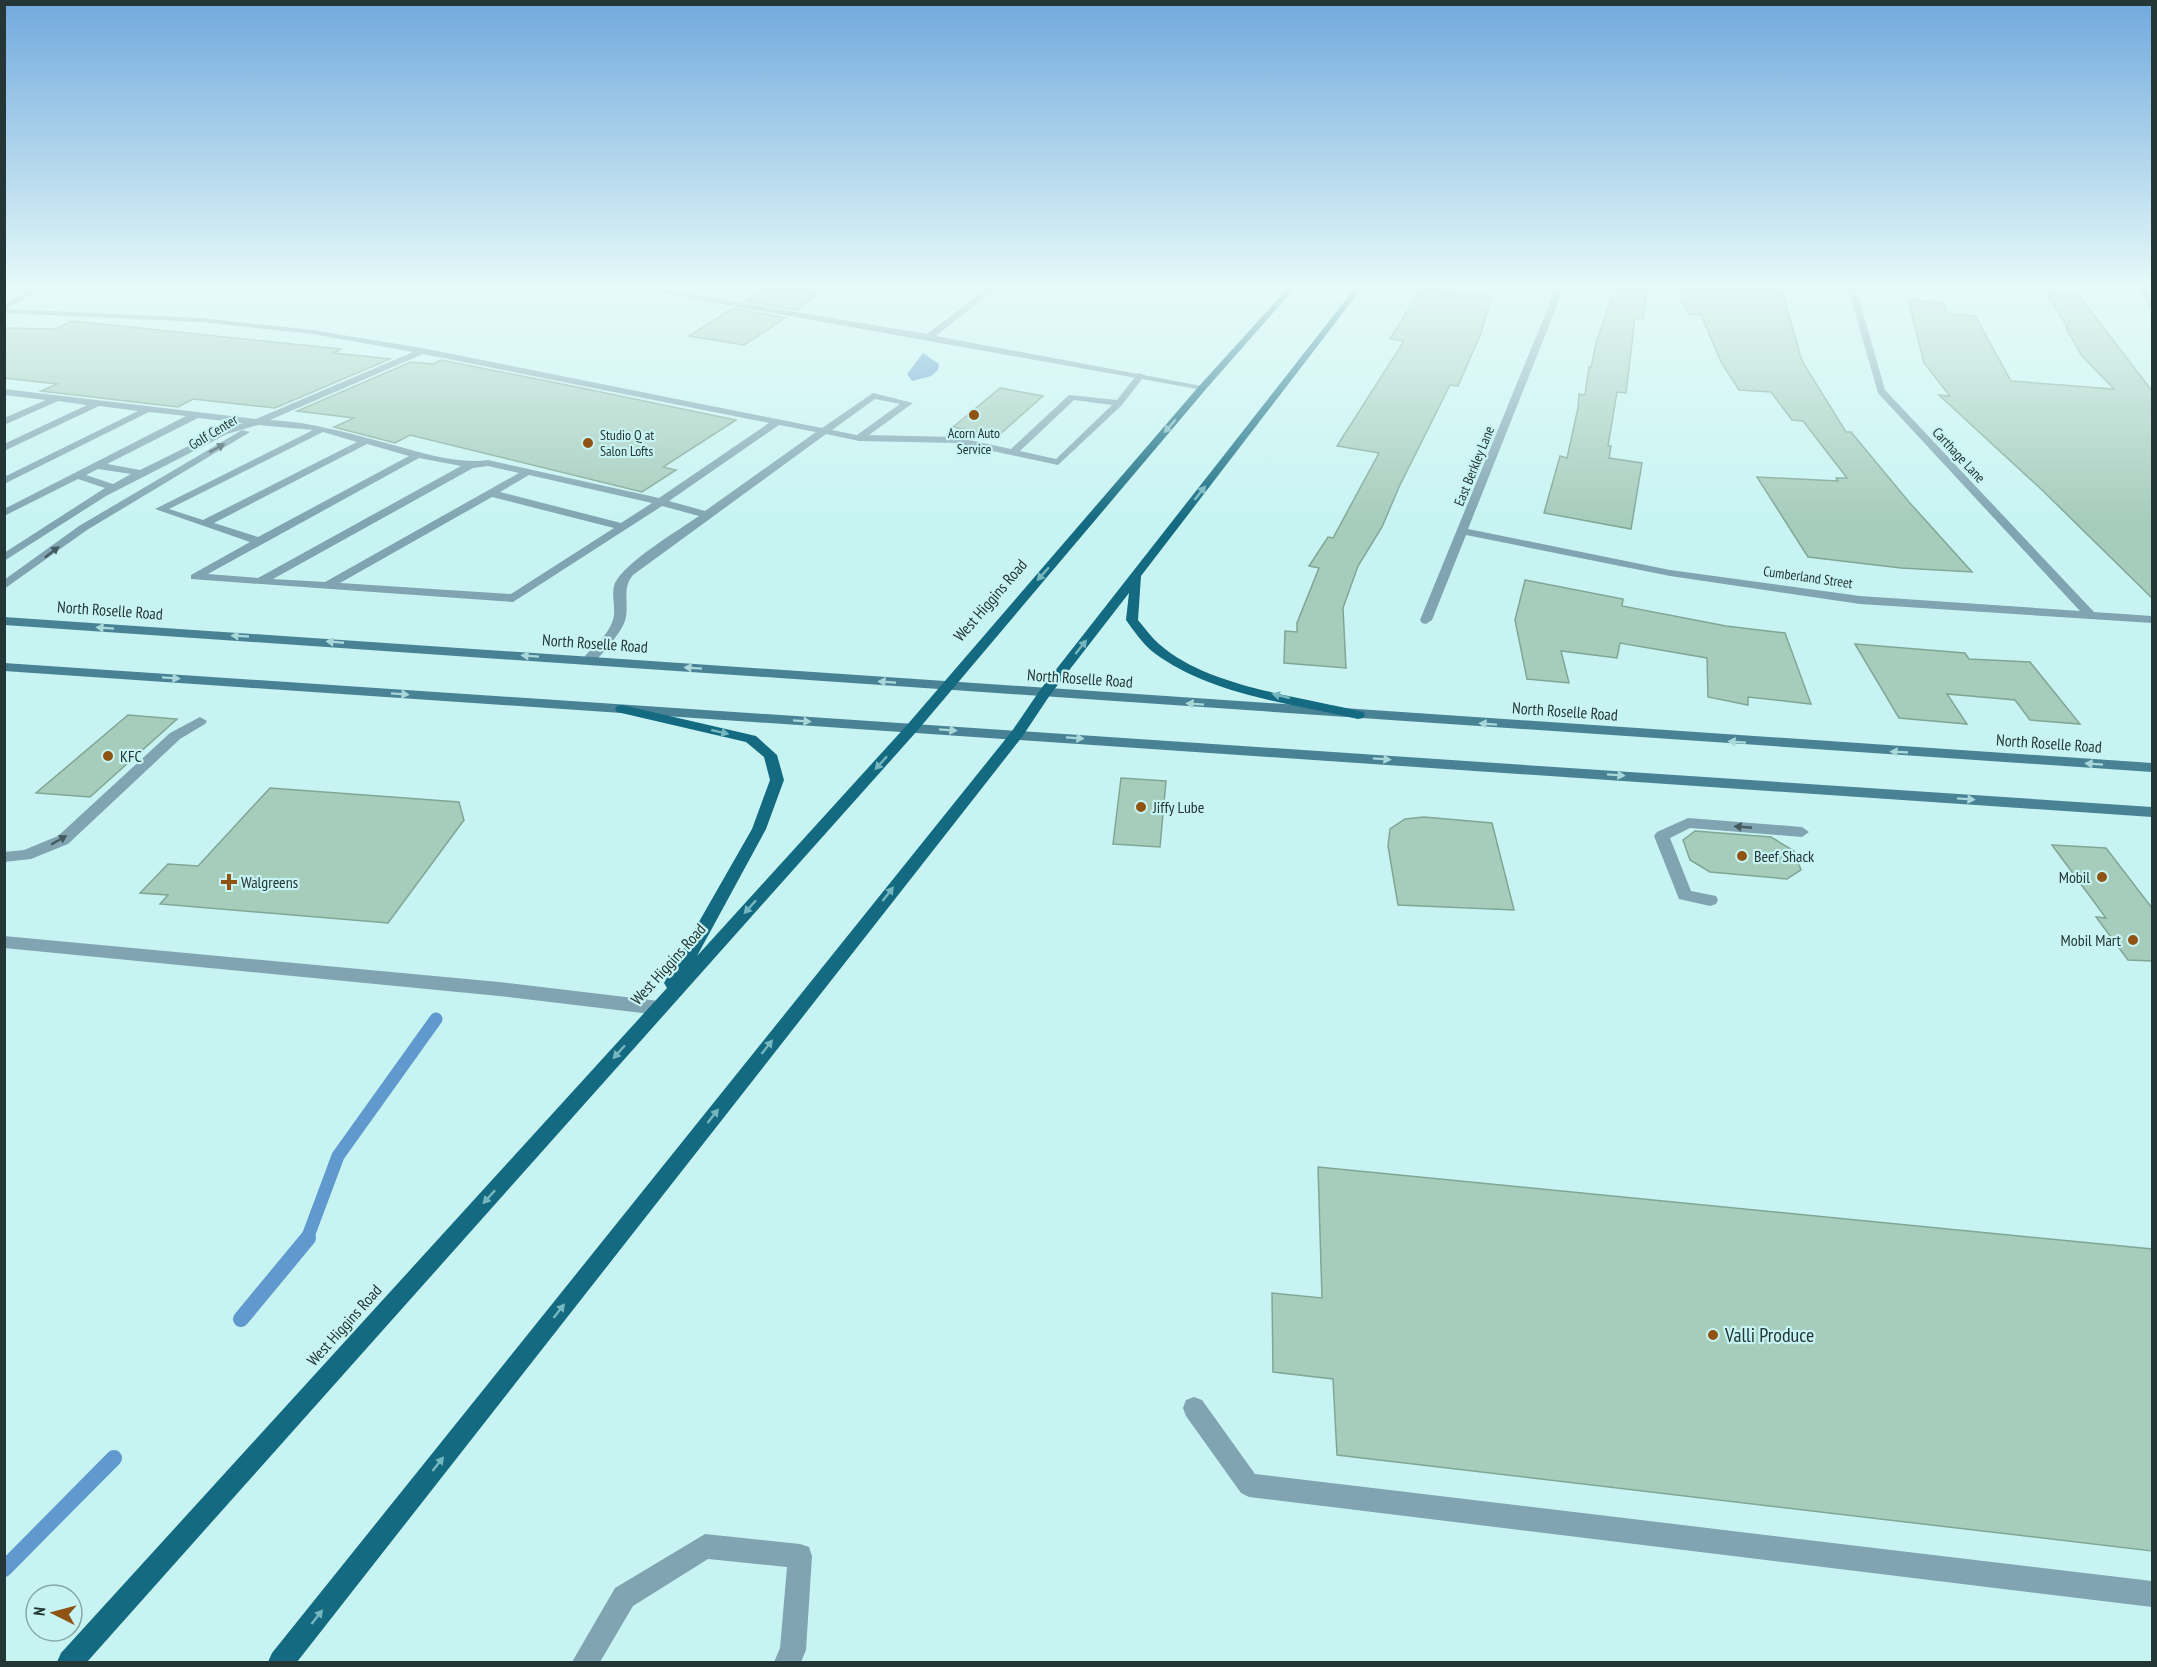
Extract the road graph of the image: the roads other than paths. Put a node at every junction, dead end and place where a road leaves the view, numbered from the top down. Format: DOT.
graph roads {
  1 [pos="388,366"];
  2 [pos="496,366"];
  3 [pos="1090,366"];
  4 [pos="1222,366"];
  5 [pos="1299,366"];
  6 [pos="1529,366"];
  7 [pos="1874,366"];
  8 [pos="1141,375"];
  9 [pos="1203,387"];
  10 [pos="4,392"];
  11 [pos="57,398"];
  12 [pos="98,403"];
  13 [pos="1119,403"];
  14 [pos="148,409"];
  15 [pos="196,415"];
  16 [pos="4,422"];
  17 [pos="257,422"];
  18 [pos="777,422"];
  19 [pos="322,429"];
  20 [pos="823,432"];
  21 [pos="859,438"];
  22 [pos="366,441"];
  23 [pos="4,448"];
  24 [pos="1013,452"];
  25 [pos="418,455"];
  26 [pos="471,465"];
  27 [pos="98,466"];
  28 [pos="528,472"];
  29 [pos="141,473"];
  30 [pos="78,476"];
  31 [pos="164,477"];
  32 [pos="4,481"];
  33 [pos="114,488"];
  34 [pos="490,493"];
  35 [pos="661,502"];
  36 [pos="4,513"];
  37 [pos="708,515"];
  38 [pos="205,523"];
  39 [pos="623,527"];
  40 [pos="1463,531"];
  41 [pos="259,541"];
  42 [pos="4,558"];
  43 [pos="1136,576"];
  44 [pos="260,582"];
  45 [pos="4,586"];
  46 [pos="326,586"];
  47 [pos="2091,616"];
  48 [pos="1426,620"];
  49 [pos="2152,620"];
  50 [pos="4,621"];
  51 [pos="588,660"];
  52 [pos="4,667"];
  53 [pos="946,686"];
  54 [pos="1045,693"];
  55 [pos="622,709"];
  56 [pos="1358,715"];
  57 [pos="200,721"];
  58 [pos="912,728"];
  59 [pos="1017,734"];
  60 [pos="2152,768"];
  61 [pos="2152,812"];
  62 [pos="1802,832"];
  63 [pos="4,857"];
  64 [pos="1710,900"];
  65 [pos="4,942"];
  66 [pos="659,1008"];
  67 [pos="1194,1408"];
  68 [pos="2152,1594"];
  69 [pos="70,1662"];
  70 [pos="281,1662"];
  71 [pos="585,1662"];
  72 [pos="787,1662"];
  1 -- 17 [label="street"];
  2 -- 18 [label="street"];
  3 -- 8 [label="street"];
  4 -- 9 [label="main road, West Higgins Road"];
  43 -- 5 [label="main road, one-way"];
  6 -- 40 [label="street, East Berkley Lane"];
  7 -- 47 [label="street, Carthage Lane"];
  8 -- 9 [label="street"];
  8 -- 13 [label="street"];
  9 -- 53 [label="main road, West Higgins Road, one-way"];
  10 -- 11 [label="street"];
  11 -- 12 [label="street"];
  11 -- 16 [label="street"];
  12 -- 14 [label="street"];
  12 -- 23 [label="street"];
  13 -- 24 [label="street"];
  13 -- 24 [label="street"];
  14 -- 15 [label="street"];
  14 -- 32 [label="street"];
  15 -- 17 [label="street"];
  15 -- 27 [label="street"];
  17 -- 19 [label="street"];
  17 -- 29 [label="street, Golf Center"];
  31 -- 17 [label="street, Golf Center, one-way"];
  18 -- 20 [label="street"];
  18 -- 35 [label="street"];
  19 -- 22 [label="street"];
  19 -- 38 [label="street"];
  20 -- 21 [label="street"];
  20 -- 21 [label="street"];
  20 -- 37 [label="street"];
  21 -- 24 [label="street"];
  22 -- 25 [label="street"];
  22 -- 38 [label="street"];
  25 -- 26 [label="street"];
  25 -- 41 [label="street"];
  26 -- 28 [label="street"];
  26 -- 44 [label="street"];
  27 -- 29 [label="street"];
  27 -- 30 [label="street"];
  28 -- 34 [label="street"];
  28 -- 35 [label="street"];
  29 -- 31 [label="street"];
  29 -- 33 [label="street, Golf Center"];
  30 -- 33 [label="street"];
  30 -- 36 [label="street"];
  45 -- 31 [label="street, Golf Center, one-way"];
  33 -- 42 [label="street, Golf Center"];
  34 -- 39 [label="street"];
  34 -- 46 [label="street"];
  35 -- 37 [label="street"];
  35 -- 39 [label="street"];
  37 -- 51 [label="street"];
  38 -- 41 [label="street"];
  39 -- 46 [label="street"];
  40 -- 47 [label="street, Cumberland Street"];
  40 -- 48 [label="street, East Berkley Lane"];
  41 -- 44 [label="street"];
  54 -- 43 [label="main road, one-way"];
  56 -- 43 [label="main road, one-way"];
  44 -- 46 [label="street"];
  47 -- 49 [label="street, Cumberland Street"];
  51 -- 50 [label="main road, North Roselle Road, one-way"];
  53 -- 51 [label="main road, North Roselle Road, one-way"];
  52 -- 55 [label="main road, one-way"];
  53 -- 54 [label="main road, North Roselle Road"];
  53 -- 58 [label="main road, West Higgins Road"];
  56 -- 54 [label="main road, North Roselle Road, one-way"];
  54 -- 59 [label="main road"];
  55 -- 58 [label="main road, one-way"];
  55 -- 66 [label="main road, one-way"];
  60 -- 56 [label="main road, North Roselle Road, one-way"];
  63 -- 57 [label="street, one-way"];
  58 -- 59 [label="main road, one-way"];
  58 -- 66 [label="main road, West Higgins Road, one-way"];
  59 -- 61 [label="main road, one-way"];
  70 -- 59 [label="main road, one-way"];
  62 -- 64 [label="street, one-way"];
  65 -- 66 [label="street"];
  66 -- 69 [label="main road, West Higgins Road, one-way"];
  67 -- 68 [label="street"];
  71 -- 72 [label="street"];
}
